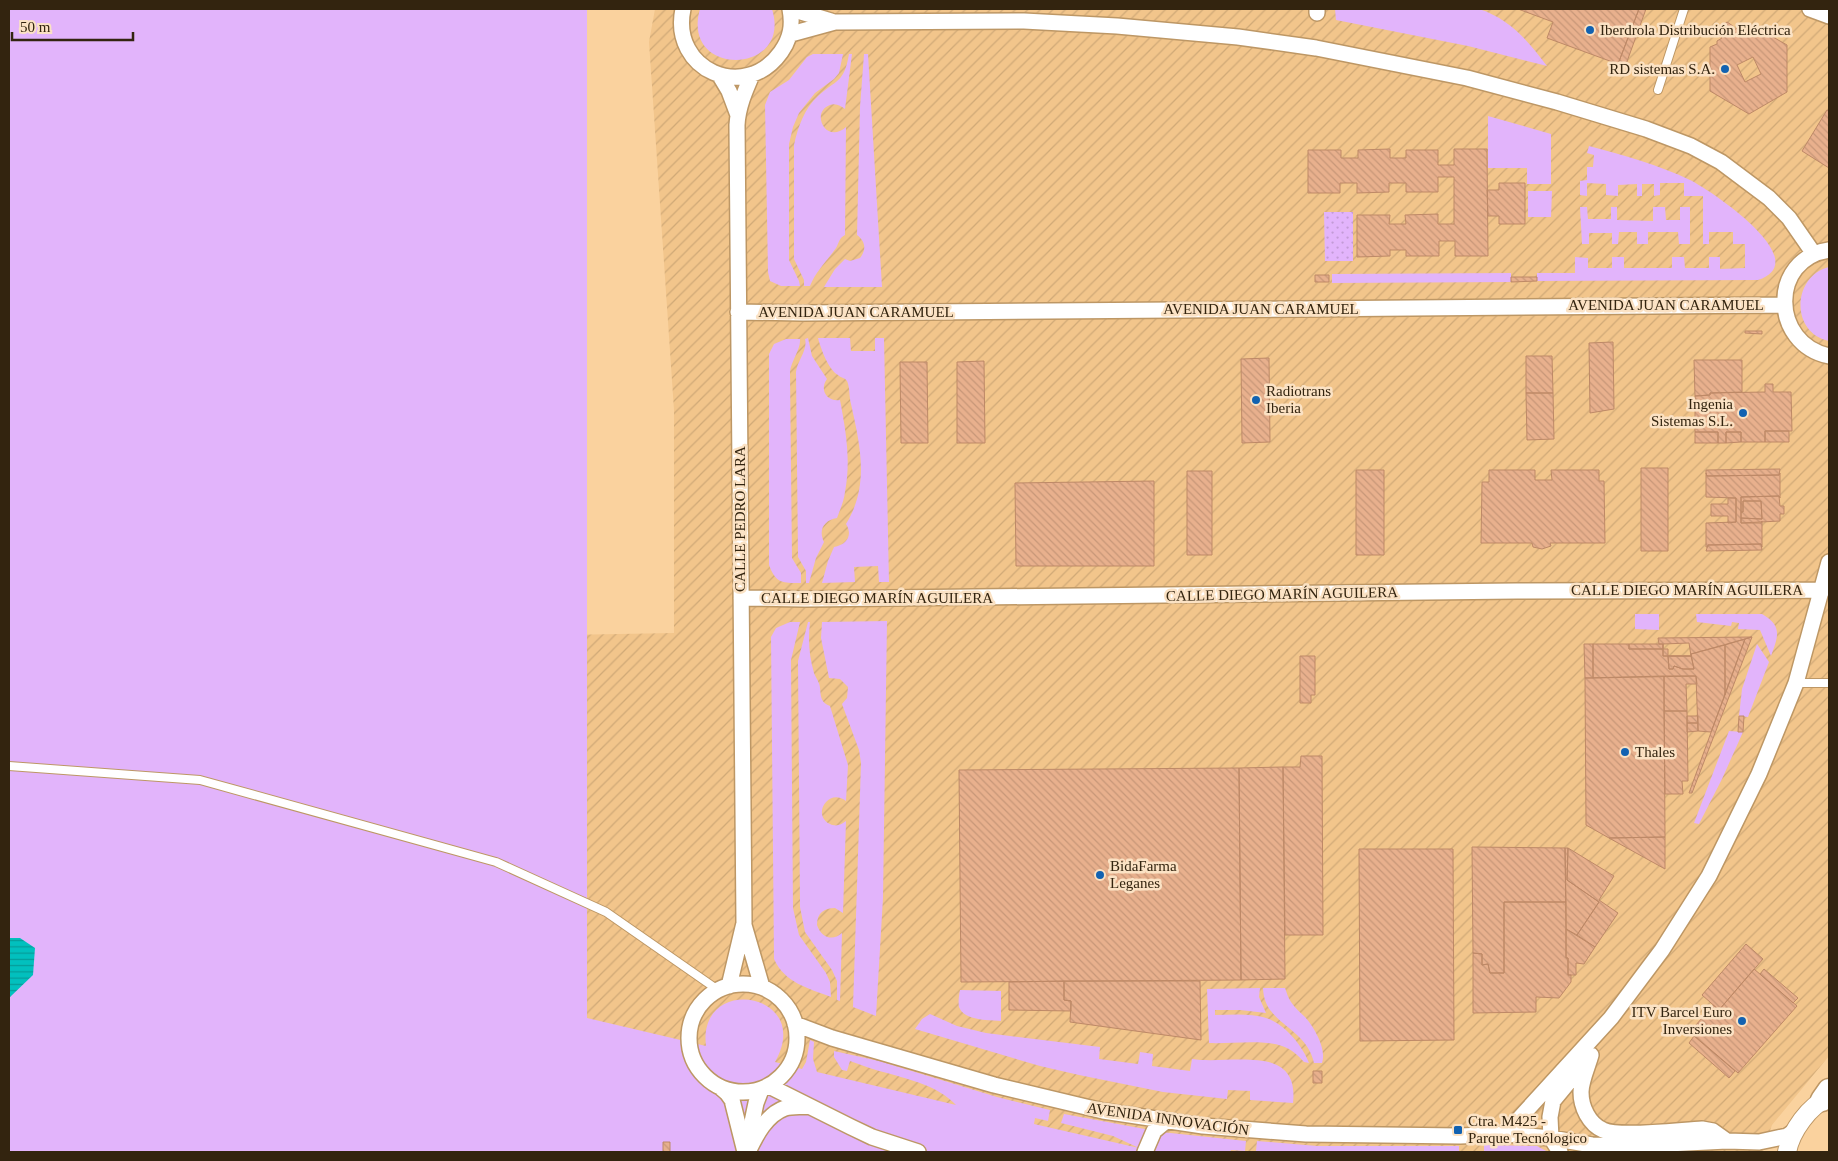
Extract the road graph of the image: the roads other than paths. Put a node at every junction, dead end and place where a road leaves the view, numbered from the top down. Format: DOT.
graph roads {
  1 [pos="683,9"];
  2 [pos="791,9"];
  3 [pos="1684,9"];
  4 [pos="1810,9"];
  5 [pos="1024,15"];
  6 [pos="1829,16"];
  7 [pos="835,22"];
  8 [pos="791,34"];
  9 [pos="752,75"];
  10 [pos="720,76"];
  11 [pos="1658,90"];
  12 [pos="738,115"];
  13 [pos="1829,250"];
  14 [pos="1814,254"];
  15 [pos="1784,305"];
  16 [pos="738,312"];
  17 [pos="1829,356"];
  18 [pos="1829,562"];
  19 [pos="1822,590"];
  20 [pos="740,598"];
  21 [pos="1796,683"];
  22 [pos="1829,684"];
  23 [pos="9,766"];
  24 [pos="744,923"];
  25 [pos="762,987"];
  26 [pos="724,988"];
  27 [pos="1612,1018"];
  28 [pos="795,1024"];
  29 [pos="1591,1055"];
  30 [pos="718,1087"];
  31 [pos="765,1088"];
  32 [pos="1827,1096"];
  33 [pos="808,1106"];
  34 [pos="1166,1121"];
  35 [pos="1796,1130"];
  36 [pos="1505,1134"];
  37 [pos="1551,1138"];
  38 [pos="1727,1141"];
  39 [pos="746,1152"];
  40 [pos="918,1152"];
  41 [pos="1145,1152"];
  42 [pos="1560,1152"];
  43 [pos="1788,1152"];
  1 -- 10 [label="street"];
  2 -- 7 [label="street"];
  2 -- 8 [label="street"];
  3 -- 11 [label="lane"];
  4 -- 6 [label="street"];
  5 -- 7 [label="street"];
  5 -- 14 [label="street"];
  7 -- 8 [label="street"];
  8 -- 9 [label="street"];
  9 -- 10 [label="street"];
  9 -- 12 [label="street, CALLE PEDRO LARA"];
  10 -- 12 [label="street, CALLE PEDRO LARA"];
  12 -- 16 [label="street, CALLE PEDRO LARA"];
  13 -- 14 [label="street"];
  14 -- 15 [label="street"];
  15 -- 16 [label="street, AVENIDA JUAN CARAMUEL"];
  15 -- 17 [label="street"];
  16 -- 20 [label="street, CALLE PEDRO LARA"];
  18 -- 19 [label="street"];
  19 -- 20 [label="street, CALLE DIEGO MARÍN AGUILERA"];
  19 -- 21 [label="street"];
  20 -- 24 [label="street, CALLE PEDRO LARA"];
  21 -- 22 [label="lane"];
  21 -- 27 [label="street"];
  23 -- 26 [label="lane"];
  24 -- 25 [label="street, CALLE PEDRO LARA"];
  24 -- 26 [label="street, CALLE PEDRO LARA"];
  25 -- 26 [label="street"];
  25 -- 28 [label="street"];
  26 -- 30 [label="street"];
  27 -- 29 [label="street"];
  27 -- 36 [label="street"];
  28 -- 31 [label="street"];
  28 -- 34 [label="street, AVENIDA INNOVACIÓN"];
  29 -- 37 [label="street"];
  29 -- 38 [label="street"];
  30 -- 31 [label="street"];
  30 -- 39 [label="street"];
  31 -- 33 [label="street"];
  31 -- 39 [label="street"];
  32 -- 35 [label="street"];
  33 -- 39 [label="street"];
  33 -- 40 [label="street"];
  34 -- 36 [label="street, AVENIDA INNOVACIÓN"];
  34 -- 41 [label="street"];
  35 -- 38 [label="street, AVENIDA INNOVACIÓN"];
  35 -- 43 [label="street"];
  36 -- 37 [label="street, AVENIDA INNOVACIÓN"];
  37 -- 38 [label="street, AVENIDA INNOVACIÓN"];
  37 -- 42 [label="street"];
}
